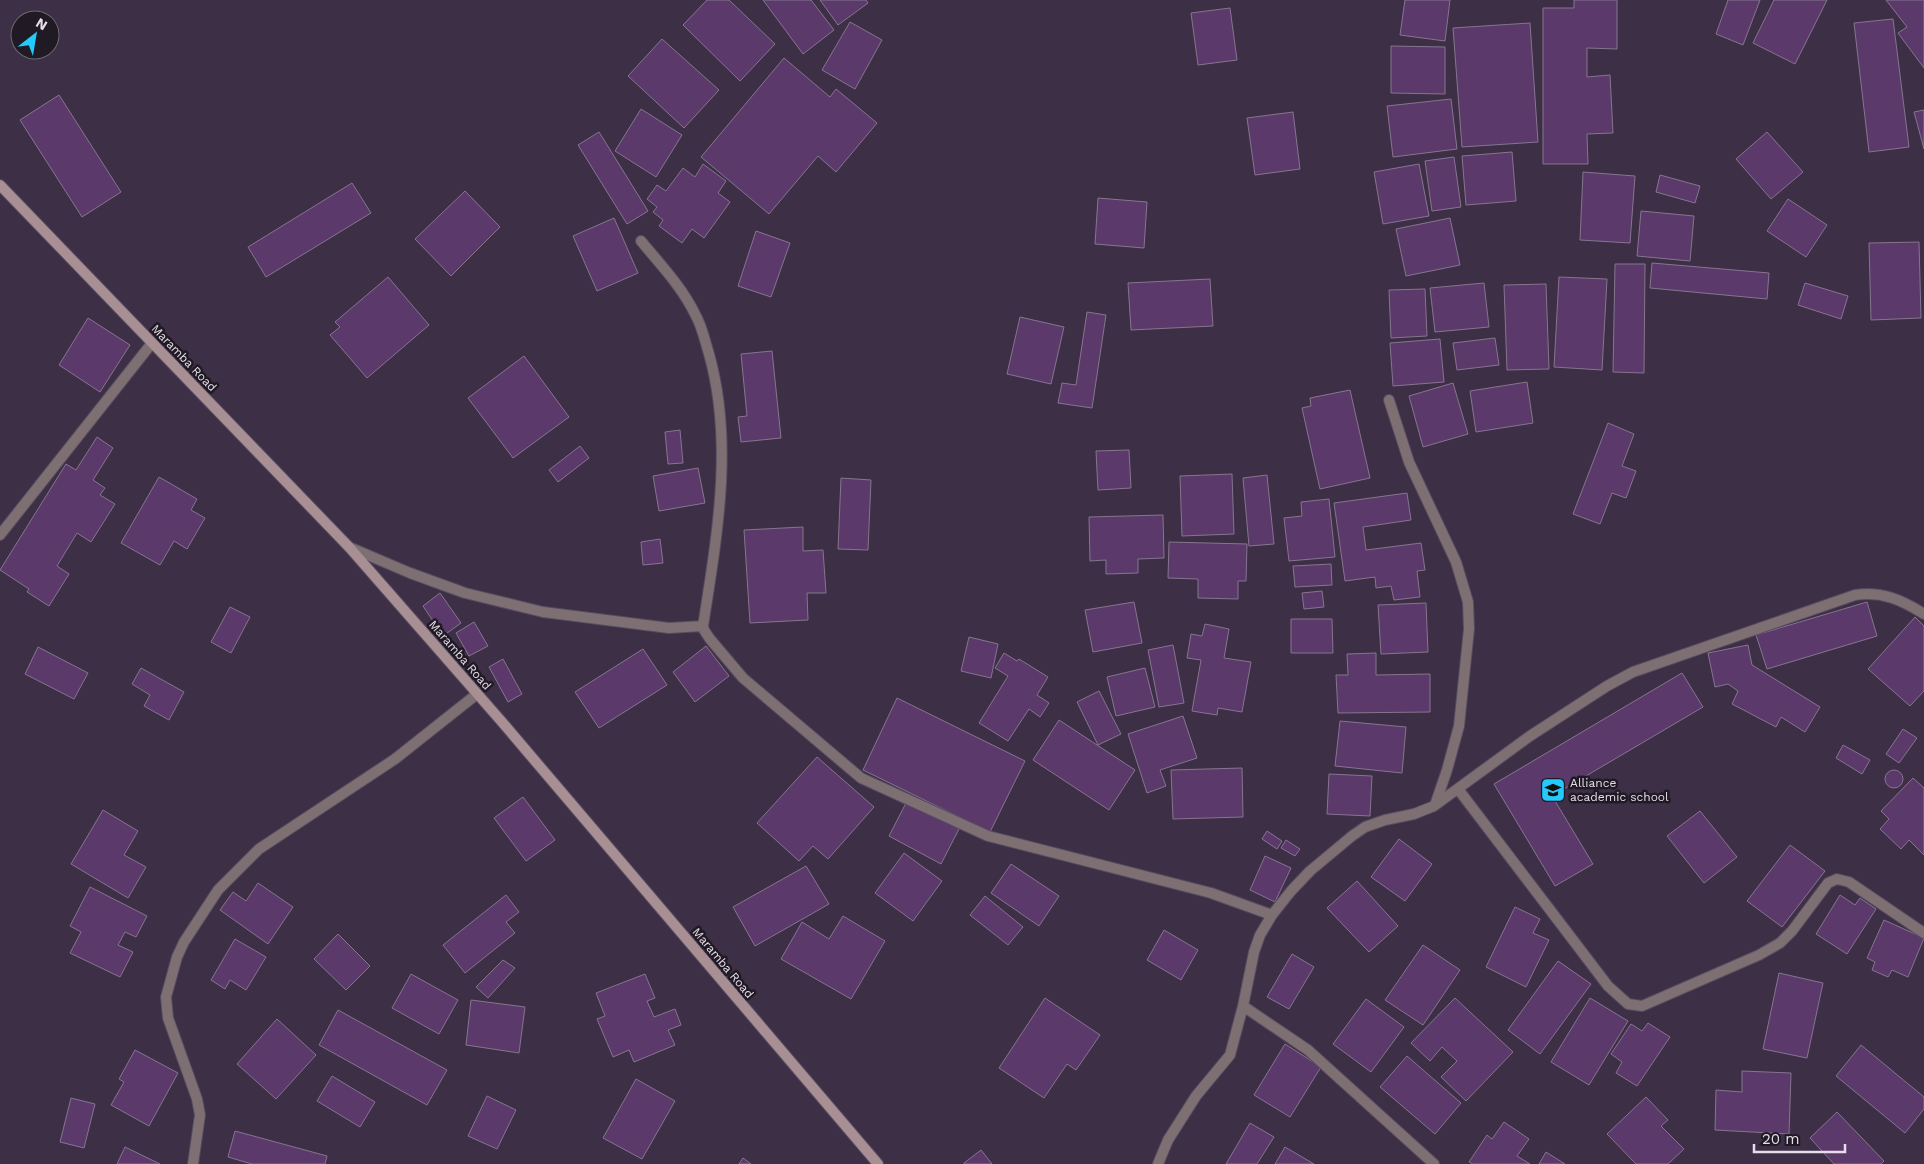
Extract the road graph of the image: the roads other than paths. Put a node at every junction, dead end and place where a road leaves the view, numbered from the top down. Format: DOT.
graph roads {
  1 [pos="0,185"];
  2 [pos="641,241"];
  3 [pos="152,343"];
  4 [pos="1389,400"];
  5 [pos="0,535"];
  6 [pos="349,547"];
  7 [pos="1924,614"];
  8 [pos="703,626"];
  9 [pos="477,694"];
  10 [pos="1458,789"];
  11 [pos="1434,806"];
  12 [pos="1272,915"];
  13 [pos="1924,933"];
  14 [pos="1243,1006"];
  15 [pos="193,1164"];
  16 [pos="878,1164"];
  17 [pos="1158,1164"];
  18 [pos="1434,1164"];
  1 -- 3 [label="street, Maramba Road"];
  2 -- 8 [label="street"];
  3 -- 5 [label="street"];
  3 -- 6 [label="street, Maramba Road"];
  4 -- 11 [label="street"];
  6 -- 8 [label="street"];
  6 -- 9 [label="street, Maramba Road"];
  7 -- 10 [label="street"];
  8 -- 12 [label="street"];
  9 -- 15 [label="street"];
  9 -- 16 [label="street, Maramba Road"];
  10 -- 11 [label="street"];
  10 -- 13 [label="street"];
  11 -- 12 [label="street"];
  12 -- 14 [label="street"];
  14 -- 17 [label="street"];
  14 -- 18 [label="street"];
}
